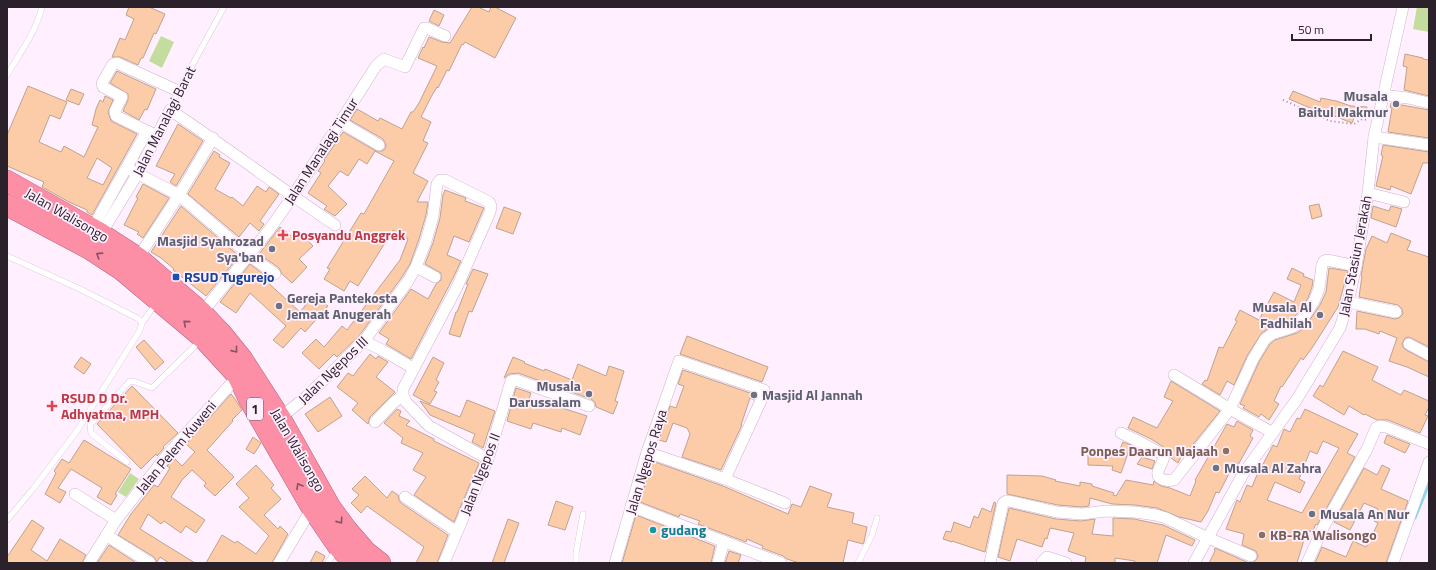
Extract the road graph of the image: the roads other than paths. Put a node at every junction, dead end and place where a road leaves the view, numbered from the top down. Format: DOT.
graph roads {
  1 [pos="42,7"];
  2 [pos="224,7"];
  3 [pos="1402,7"];
  4 [pos="445,36"];
  5 [pos="7,75"];
  6 [pos="178,91"];
  7 [pos="1382,95"];
  8 [pos="1429,103"];
  9 [pos="170,110"];
  10 [pos="340,122"];
  11 [pos="152,133"];
  12 [pos="1374,137"];
  13 [pos="213,138"];
  14 [pos="379,145"];
  15 [pos="1429,145"];
  16 [pos="127,168"];
  17 [pos="138,173"];
  18 [pos="7,181"];
  19 [pos="1368,193"];
  20 [pos="179,195"];
  21 [pos="292,196"];
  22 [pos="1404,202"];
  23 [pos="7,206"];
  24 [pos="335,225"];
  25 [pos="96,232"];
  26 [pos="249,255"];
  27 [pos="7,256"];
  28 [pos="138,258"];
  29 [pos="1356,266"];
  30 [pos="416,267"];
  31 [pos="275,274"];
  32 [pos="435,277"];
  33 [pos="158,300"];
  34 [pos="1348,302"];
  35 [pos="201,312"];
  36 [pos="1396,312"];
  37 [pos="142,323"];
  38 [pos="204,338"];
  39 [pos="364,341"];
  40 [pos="1409,344"];
  41 [pos="1429,355"];
  42 [pos="413,368"];
  43 [pos="1174,375"];
  44 [pos="238,376"];
  45 [pos="403,396"];
  46 [pos="589,406"];
  47 [pos="1230,409"];
  48 [pos="280,418"];
  49 [pos="375,422"];
  50 [pos="1121,433"];
  51 [pos="1273,433"];
  52 [pos="1429,444"];
  53 [pos="647,452"];
  54 [pos="488,459"];
  55 [pos="127,462"];
  56 [pos="1429,462"];
  57 [pos="725,479"];
  58 [pos="75,494"];
  59 [pos="405,497"];
  60 [pos="786,503"];
  61 [pos="631,506"];
  62 [pos="312,508"];
  63 [pos="583,514"];
  64 [pos="877,518"];
  65 [pos="7,520"];
  66 [pos="116,520"];
  67 [pos="457,532"];
  68 [pos="106,535"];
  69 [pos="1208,538"];
  70 [pos="724,541"];
  71 [pos="333,554"];
  72 [pos="1252,556"];
  73 [pos="89,563"];
  74 [pos="150,563"];
  75 [pos="279,563"];
  76 [pos="354,563"];
  77 [pos="380,563"];
  78 [pos="444,563"];
  79 [pos="576,563"];
  80 [pos="615,563"];
  81 [pos="718,563"];
  82 [pos="781,563"];
  83 [pos="858,563"];
  84 [pos="990,563"];
  85 [pos="1042,563"];
  86 [pos="1066,563"];
  87 [pos="1194,563"];
  88 [pos="1307,563"];
  89 [pos="1393,563"];
  1 -- 5 [label="lane"];
  2 -- 6 [label="lane, Jalan Manalagi Barat"];
  3 -- 7 [label="street, Jalan Stasiun Jerakah"];
  4 -- 10 [label="street, Jalan Manalagi Timur"];
  6 -- 9 [label="lane, Jalan Manalagi Barat"];
  6 -- 11 [label="street"];
  7 -- 8 [label="street"];
  7 -- 12 [label="street, Jalan Stasiun Jerakah"];
  9 -- 11 [label="street, Jalan Manalagi Barat"];
  9 -- 13 [label="street"];
  10 -- 14 [label="street"];
  10 -- 21 [label="street, Jalan Manalagi Timur"];
  11 -- 16 [label="street"];
  11 -- 17 [label="street, Jalan Manalagi Barat"];
  12 -- 15 [label="street"];
  12 -- 19 [label="street, Jalan Stasiun Jerakah"];
  13 -- 20 [label="street"];
  13 -- 21 [label="street"];
  16 -- 17 [label="street"];
  16 -- 25 [label="street"];
  17 -- 20 [label="street"];
  17 -- 25 [label="street, Jalan Manalagi Barat"];
  18 -- 25 [label="highway, Jalan Walisongo / 1"];
  19 -- 22 [label="street"];
  19 -- 29 [label="street, Jalan Stasiun Jerakah"];
  20 -- 26 [label="street"];
  20 -- 28 [label="street"];
  21 -- 24 [label="street"];
  21 -- 26 [label="street, Jalan Manalagi Timur"];
  33 -- 23 [label="highway, Jalan Walisongo / 1, one-way"];
  25 -- 28 [label="highway, Jalan Walisongo / 1"];
  26 -- 31 [label="street"];
  26 -- 35 [label="street, Jalan Manalagi Timur"];
  27 -- 37 [label="lane"];
  28 -- 35 [label="highway, Jalan Walisongo / 1"];
  29 -- 34 [label="street, Jalan Stasiun Jerakah"];
  29 -- 47 [label="street"];
  30 -- 32 [label="street"];
  30 -- 39 [label="street, Jalan Ngepos III"];
  30 -- 42 [label="street, Jalan Ngepos III"];
  33 -- 37 [label="lane"];
  38 -- 33 [label="highway, Jalan Walisongo / 1, one-way"];
  34 -- 36 [label="street"];
  34 -- 51 [label="street, Jalan Stasiun Jerakah"];
  35 -- 48 [label="highway, Jalan Walisongo / 1, one-way"];
  37 -- 65 [label="lane"];
  38 -- 44 [label="highway, Jalan Walisongo / 1"];
  38 -- 55 [label="lane"];
  39 -- 42 [label="street"];
  39 -- 48 [label="street, Jalan Ngepos III"];
  40 -- 41 [label="street"];
  42 -- 45 [label="street"];
  43 -- 47 [label="street"];
  62 -- 44 [label="highway, Jalan Walisongo / 1, one-way"];
  44 -- 66 [label="street, Jalan Pelem Kuweni"];
  45 -- 49 [label="street"];
  45 -- 54 [label="street"];
  46 -- 54 [label="street, Jalan Ngepos II"];
  47 -- 50 [label="street"];
  47 -- 51 [label="street"];
  48 -- 77 [label="highway, Jalan Walisongo / 1, one-way"];
  51 -- 69 [label="street, Jalan Stasiun Jerakah"];
  52 -- 88 [label="street"];
  53 -- 57 [label="street"];
  53 -- 57 [label="street, Jalan Ngepos Raya"];
  53 -- 61 [label="street, Jalan Ngepos Raya"];
  54 -- 67 [label="street, Jalan Ngepos II"];
  56 -- 89 [label="street"];
  57 -- 60 [label="street"];
  58 -- 66 [label="street"];
  59 -- 67 [label="street"];
  61 -- 70 [label="street"];
  61 -- 80 [label="street, Jalan Ngepos Raya"];
  62 -- 71 [label="highway, Jalan Walisongo / 1"];
  62 -- 75 [label="street"];
  63 -- 79 [label="lane"];
  64 -- 83 [label="lane"];
  66 -- 68 [label="street, Jalan Pelem Kuweni"];
  67 -- 78 [label="street, Jalan Ngepos II"];
  68 -- 73 [label="street, Jalan Pelem Kuweni"];
  68 -- 74 [label="street"];
  69 -- 72 [label="street"];
  69 -- 84 [label="street"];
  69 -- 87 [label="street, Jalan Stasiun Jerakah"];
  70 -- 81 [label="street"];
  70 -- 82 [label="street"];
  71 -- 76 [label="highway, Jalan Walisongo / 1"];
  85 -- 86 [label="street"];
}
